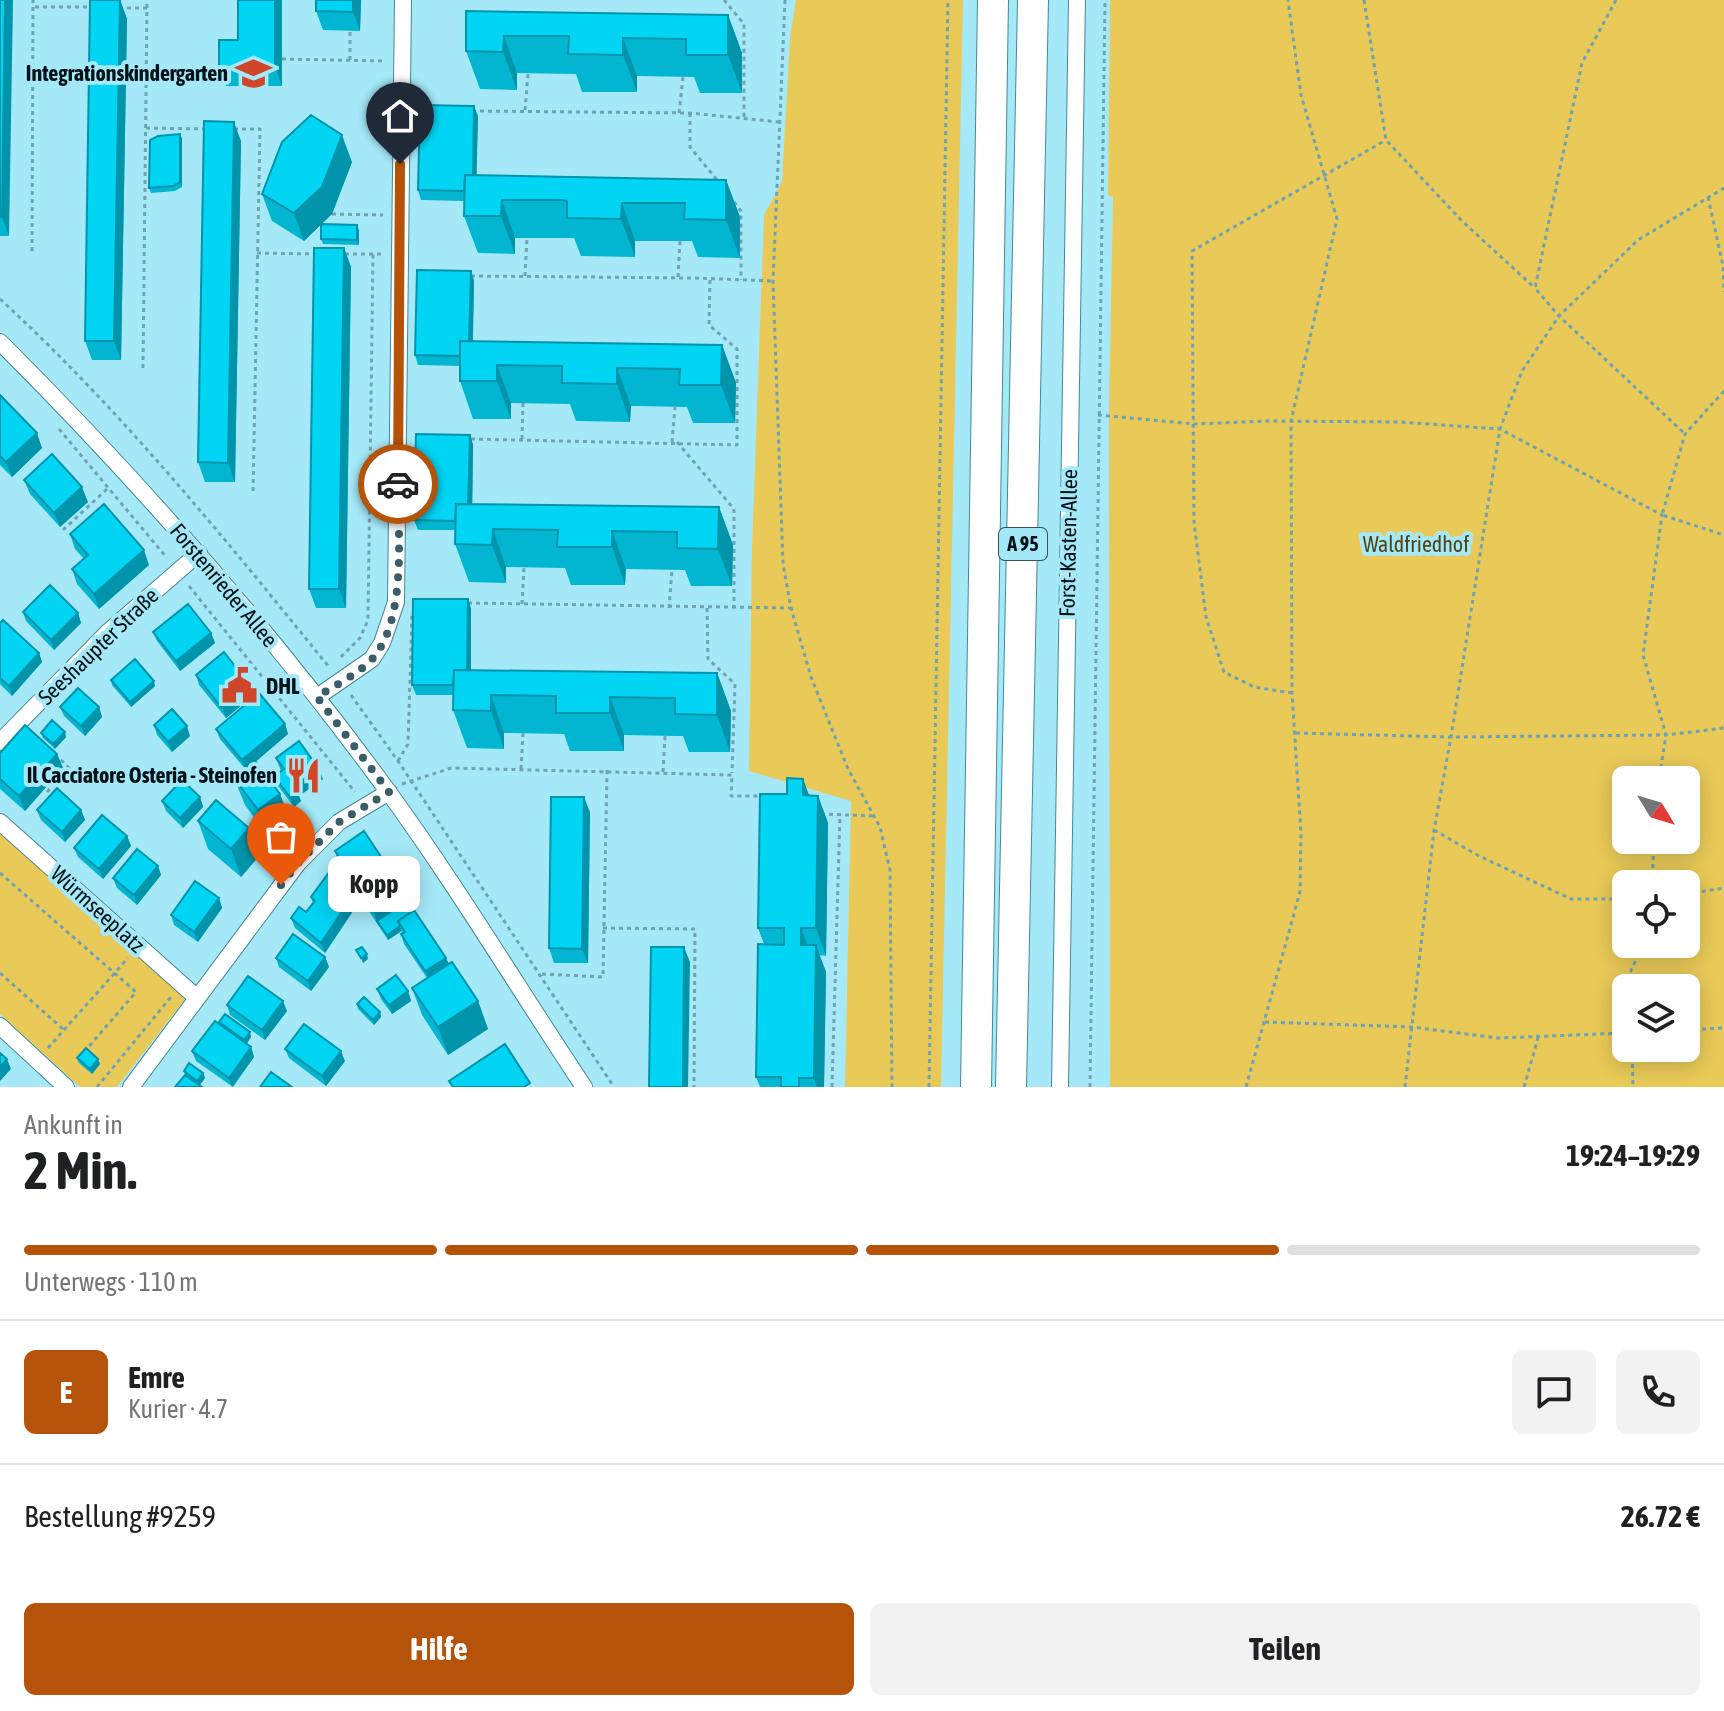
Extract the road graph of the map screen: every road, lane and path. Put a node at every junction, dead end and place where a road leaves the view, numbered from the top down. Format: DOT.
graph roads {
  1 [pos="33,0"];
  2 [pos="147,0"];
  3 [pos="403,0"];
  4 [pos="724,0"];
  5 [pos="785,0"];
  6 [pos="948,0"];
  7 [pos="993,0"];
  8 [pos="1033,0"];
  9 [pos="1077,0"];
  10 [pos="1105,0"];
  11 [pos="1288,0"];
  12 [pos="1364,0"];
  13 [pos="1616,0"];
  14 [pos="33,7"];
  15 [pos="104,8"];
  16 [pos="118,8"];
  17 [pos="147,8"];
  18 [pos="350,31"];
  19 [pos="282,59"];
  20 [pos="350,60"];
  21 [pos="401,61"];
  22 [pos="528,74"];
  23 [pos="683,77"];
  24 [pos="463,111"];
  25 [pos="525,112"];
  26 [pos="679,113"];
  27 [pos="690,113"];
  28 [pos="744,119"];
  29 [pos="779,122"];
  30 [pos="146,128"];
  31 [pos="217,129"];
  32 [pos="231,129"];
  33 [pos="1386,140"];
  34 [pos="1326,174"];
  35 [pos="1724,188"];
  36 [pos="724,189"];
  37 [pos="1708,197"];
  38 [pos="733,200"];
  39 [pos="332,214"];
  40 [pos="399,215"];
  41 [pos="527,238"];
  42 [pos="680,241"];
  43 [pos="32,251"];
  44 [pos="257,253"];
  45 [pos="329,254"];
  46 [pos="344,254"];
  47 [pos="373,254"];
  48 [pos="399,254"];
  49 [pos="462,276"];
  50 [pos="525,276"];
  51 [pos="677,277"];
  52 [pos="710,279"];
  53 [pos="741,280"];
  54 [pos="773,281"];
  55 [pos="1535,288"];
  56 [pos="1724,292"];
  57 [pos="1559,316"];
  58 [pos="0,342"];
  59 [pos="143,368"];
  60 [pos="1724,391"];
  61 [pos="523,403"];
  62 [pos="675,407"];
  63 [pos="1098,415"];
  64 [pos="1291,421"];
  65 [pos="1195,424"];
  66 [pos="1500,429"];
  67 [pos="1685,434"];
  68 [pos="460,438"];
  69 [pos="522,439"];
  70 [pos="674,442"];
  71 [pos="108,488"];
  72 [pos="253,494"];
  73 [pos="1662,515"];
  74 [pos="63,530"];
  75 [pos="1724,535"];
  76 [pos="199,553"];
  77 [pos="524,567"];
  78 [pos="672,570"];
  79 [pos="396,602"];
  80 [pos="459,603"];
  81 [pos="522,605"];
  82 [pos="669,608"];
  83 [pos="707,608"];
  84 [pos="734,608"];
  85 [pos="791,608"];
  86 [pos="329,667"];
  87 [pos="1292,693"];
  88 [pos="317,697"];
  89 [pos="1724,728"];
  90 [pos="523,733"];
  91 [pos="1296,733"];
  92 [pos="1666,735"];
  93 [pos="665,736"];
  94 [pos="1451,737"];
  95 [pos="0,742"];
  96 [pos="49,749"];
  97 [pos="398,761"];
  98 [pos="1661,766"];
  99 [pos="521,769"];
  100 [pos="607,770"];
  101 [pos="663,774"];
  102 [pos="732,775"];
  103 [pos="47,792"];
  104 [pos="389,792"];
  105 [pos="772,796"];
  106 [pos="818,805"];
  107 [pos="840,814"];
  108 [pos="874,816"];
  109 [pos="0,822"];
  110 [pos="1434,830"];
  111 [pos="0,873"];
  112 [pos="1724,888"];
  113 [pos="1700,892"];
  114 [pos="1612,899"];
  115 [pos="603,928"];
  116 [pos="139,946"];
  117 [pos="0,973"];
  118 [pos="114,973"];
  119 [pos="540,974"];
  120 [pos="181,984"];
  121 [pos="196,997"];
  122 [pos="1265,1022"];
  123 [pos="0,1026"];
  124 [pos="1412,1027"];
  125 [pos="1724,1028"];
  126 [pos="1700,1029"];
  127 [pos="64,1030"];
  128 [pos="1612,1034"];
  129 [pos="1538,1038"];
  130 [pos="85,1051"];
  131 [pos="37,1060"];
  132 [pos="1632,1062"];
  133 [pos="66,1087"];
  134 [pos="97,1087"];
  135 [pos="131,1087"];
  136 [pos="584,1087"];
  137 [pos="694,1087"];
  138 [pos="832,1087"];
  139 [pos="892,1087"];
  140 [pos="929,1087"];
  141 [pos="976,1087"];
  142 [pos="1011,1087"];
  143 [pos="1060,1087"];
  144 [pos="1090,1087"];
  145 [pos="1246,1087"];
  146 [pos="1405,1087"];
  147 [pos="1524,1087"];
  148 [pos="1633,1087"];
  1 -- 14 [label="path"];
  2 -- 17 [label="path"];
  3 -- 21 [label="street"];
  4 -- 28 [label="path"];
  5 -- 29 [label="path"];
  6 -- 140 [label="path"];
  7 -- 141 [label="highway, A 95"];
  8 -- 142 [label="highway, A 95"];
  9 -- 143 [label="street, Forst-Kasten-Allee"];
  10 -- 63 [label="path"];
  11 -- 34 [label="path"];
  12 -- 33 [label="path"];
  13 -- 55 [label="path"];
  14 -- 15 [label="path"];
  14 -- 43 [label="path"];
  16 -- 17 [label="path"];
  17 -- 30 [label="path"];
  18 -- 20 [label="path"];
  19 -- 20 [label="path"];
  20 -- 21 [label="path"];
  21 -- 40 [label="street"];
  22 -- 25 [label="path"];
  23 -- 26 [label="path"];
  24 -- 25 [label="path"];
  25 -- 26 [label="path"];
  26 -- 27 [label="path"];
  27 -- 28 [label="path"];
  27 -- 36 [label="path"];
  28 -- 29 [label="path"];
  29 -- 54 [label="path"];
  30 -- 31 [label="path"];
  30 -- 59 [label="path"];
  32 -- 44 [label="path"];
  33 -- 34 [label="path"];
  33 -- 55 [label="path"];
  34 -- 64 [label="path"];
  34 -- 65 [label="path"];
  35 -- 37 [label="path"];
  37 -- 56 [label="path"];
  37 -- 57 [label="path"];
  38 -- 53 [label="path"];
  39 -- 40 [label="path"];
  40 -- 48 [label="street"];
  41 -- 50 [label="path"];
  42 -- 51 [label="path"];
  44 -- 45 [label="path"];
  44 -- 72 [label="path"];
  46 -- 47 [label="path"];
  47 -- 48 [label="path"];
  47 -- 86 [label="path"];
  48 -- 79 [label="street"];
  49 -- 50 [label="path"];
  50 -- 51 [label="path"];
  51 -- 52 [label="path"];
  52 -- 53 [label="path"];
  52 -- 70 [label="path"];
  53 -- 54 [label="path"];
  54 -- 85 [label="path"];
  55 -- 57 [label="path"];
  57 -- 66 [label="path"];
  57 -- 67 [label="path"];
  58 -- 76 [label="street, Forstenrieder Allee"];
  60 -- 67 [label="path"];
  61 -- 69 [label="path"];
  62 -- 70 [label="path"];
  63 -- 65 [label="path"];
  63 -- 144 [label="path"];
  64 -- 65 [label="path"];
  64 -- 66 [label="path"];
  64 -- 87 [label="path"];
  65 -- 87 [label="path"];
  66 -- 73 [label="path"];
  66 -- 94 [label="path"];
  67 -- 73 [label="path"];
  68 -- 69 [label="path"];
  69 -- 70 [label="path"];
  70 -- 84 [label="path"];
  71 -- 74 [label="path"];
  73 -- 75 [label="path"];
  73 -- 92 [label="path"];
  76 -- 88 [label="street, Forstenrieder Allee"];
  76 -- 95 [label="street, Seeshaupter Straße"];
  77 -- 81 [label="path"];
  78 -- 82 [label="path"];
  79 -- 88 [label="street"];
  79 -- 97 [label="path"];
  80 -- 81 [label="path"];
  81 -- 82 [label="path"];
  82 -- 83 [label="path"];
  83 -- 84 [label="path"];
  83 -- 102 [label="path"];
  84 -- 85 [label="path"];
  85 -- 108 [label="path"];
  87 -- 91 [label="path"];
  88 -- 104 [label="street, Forstenrieder Allee"];
  89 -- 92 [label="path"];
  90 -- 99 [label="path"];
  91 -- 94 [label="path"];
  91 -- 122 [label="path"];
  92 -- 94 [label="path"];
  92 -- 98 [label="path"];
  93 -- 101 [label="path"];
  94 -- 110 [label="path"];
  96 -- 103 [label="path"];
  99 -- 100 [label="path"];
  99 -- 104 [label="path"];
  100 -- 101 [label="path"];
  100 -- 115 [label="path"];
  101 -- 102 [label="path"];
  102 -- 105 [label="path"];
  104 -- 121 [label="street"];
  104 -- 136 [label="street, Forstenrieder Allee"];
  106 -- 107 [label="path"];
  107 -- 108 [label="path"];
  107 -- 138 [label="path"];
  108 -- 139 [label="path"];
  109 -- 116 [label="street, Würmseeplatz"];
  110 -- 114 [label="path"];
  110 -- 124 [label="path"];
  111 -- 118 [label="path"];
  112 -- 113 [label="path"];
  115 -- 119 [label="path"];
  115 -- 137 [label="path"];
  116 -- 118 [label="path"];
  116 -- 120 [label="street, Würmseeplatz"];
  117 -- 127 [label="path"];
  118 -- 127 [label="path"];
  118 -- 130 [label="path"];
  120 -- 121 [label="street, Würmseeplatz"];
  120 -- 134 [label="path"];
  121 -- 135 [label="street"];
  122 -- 124 [label="path"];
  122 -- 145 [label="path"];
  123 -- 131 [label="street"];
  124 -- 129 [label="path"];
  124 -- 146 [label="path"];
  125 -- 126 [label="path"];
  127 -- 131 [label="path"];
  128 -- 129 [label="path"];
  129 -- 147 [label="path"];
  131 -- 133 [label="street"];
  132 -- 148 [label="path"];
}
